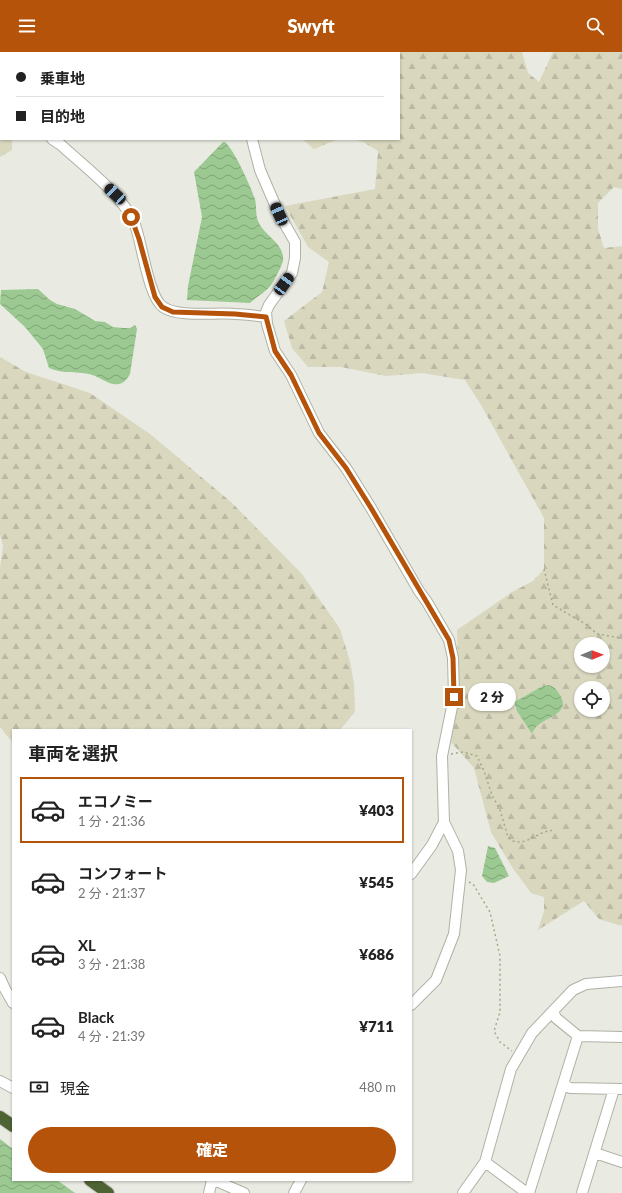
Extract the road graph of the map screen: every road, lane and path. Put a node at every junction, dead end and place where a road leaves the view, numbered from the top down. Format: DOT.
graph roads {
  1 [pos="54,140"];
  2 [pos="252,140"];
  3 [pos="266,317"];
  4 [pos="544,569"];
  5 [pos="622,638"];
  6 [pos="442,756"];
  7 [pos="444,822"];
  8 [pos="554,830"];
  9 [pos="412,873"];
  10 [pos="460,877"];
  11 [pos="0,978"];
  12 [pos="622,981"];
  13 [pos="12,1001"];
  14 [pos="412,1004"];
  15 [pos="553,1011"];
  16 [pos="578,1036"];
  17 [pos="622,1037"];
  18 [pos="519,1055"];
  19 [pos="0,1081"];
  20 [pos="563,1084"];
  21 [pos="12,1087"];
  22 [pos="618,1089"];
  23 [pos="0,1117"];
  24 [pos="12,1125"];
  25 [pos="595,1153"];
  26 [pos="485,1162"];
  27 [pos="622,1162"];
  28 [pos="91,1181"];
  29 [pos="213,1181"];
  30 [pos="215,1181"];
  31 [pos="300,1181"];
  32 [pos="108,1193"];
  33 [pos="209,1193"];
  34 [pos="244,1193"];
  35 [pos="294,1193"];
  36 [pos="463,1193"];
  37 [pos="528,1193"];
  38 [pos="582,1193"];
  1 -- 3 [label="street"];
  2 -- 3 [label="street"];
  3 -- 6 [label="street"];
  4 -- 5 [label="path"];
  6 -- 7 [label="street"];
  6 -- 8 [label="path"];
  7 -- 9 [label="street"];
  7 -- 10 [label="street"];
  10 -- 14 [label="street"];
  10 -- 18 [label="path"];
  11 -- 13 [label="street"];
  12 -- 15 [label="street"];
  15 -- 16 [label="street"];
  15 -- 18 [label="street"];
  16 -- 17 [label="street"];
  16 -- 20 [label="street"];
  18 -- 26 [label="street"];
  19 -- 21 [label="street"];
  20 -- 22 [label="street"];
  20 -- 37 [label="street"];
  22 -- 25 [label="street"];
  23 -- 24 [label="highway"];
  25 -- 27 [label="street"];
  25 -- 38 [label="street"];
  26 -- 36 [label="street"];
  26 -- 37 [label="street"];
  28 -- 32 [label="highway"];
  29 -- 33 [label="street"];
  30 -- 34 [label="street"];
  31 -- 35 [label="street"];
}
